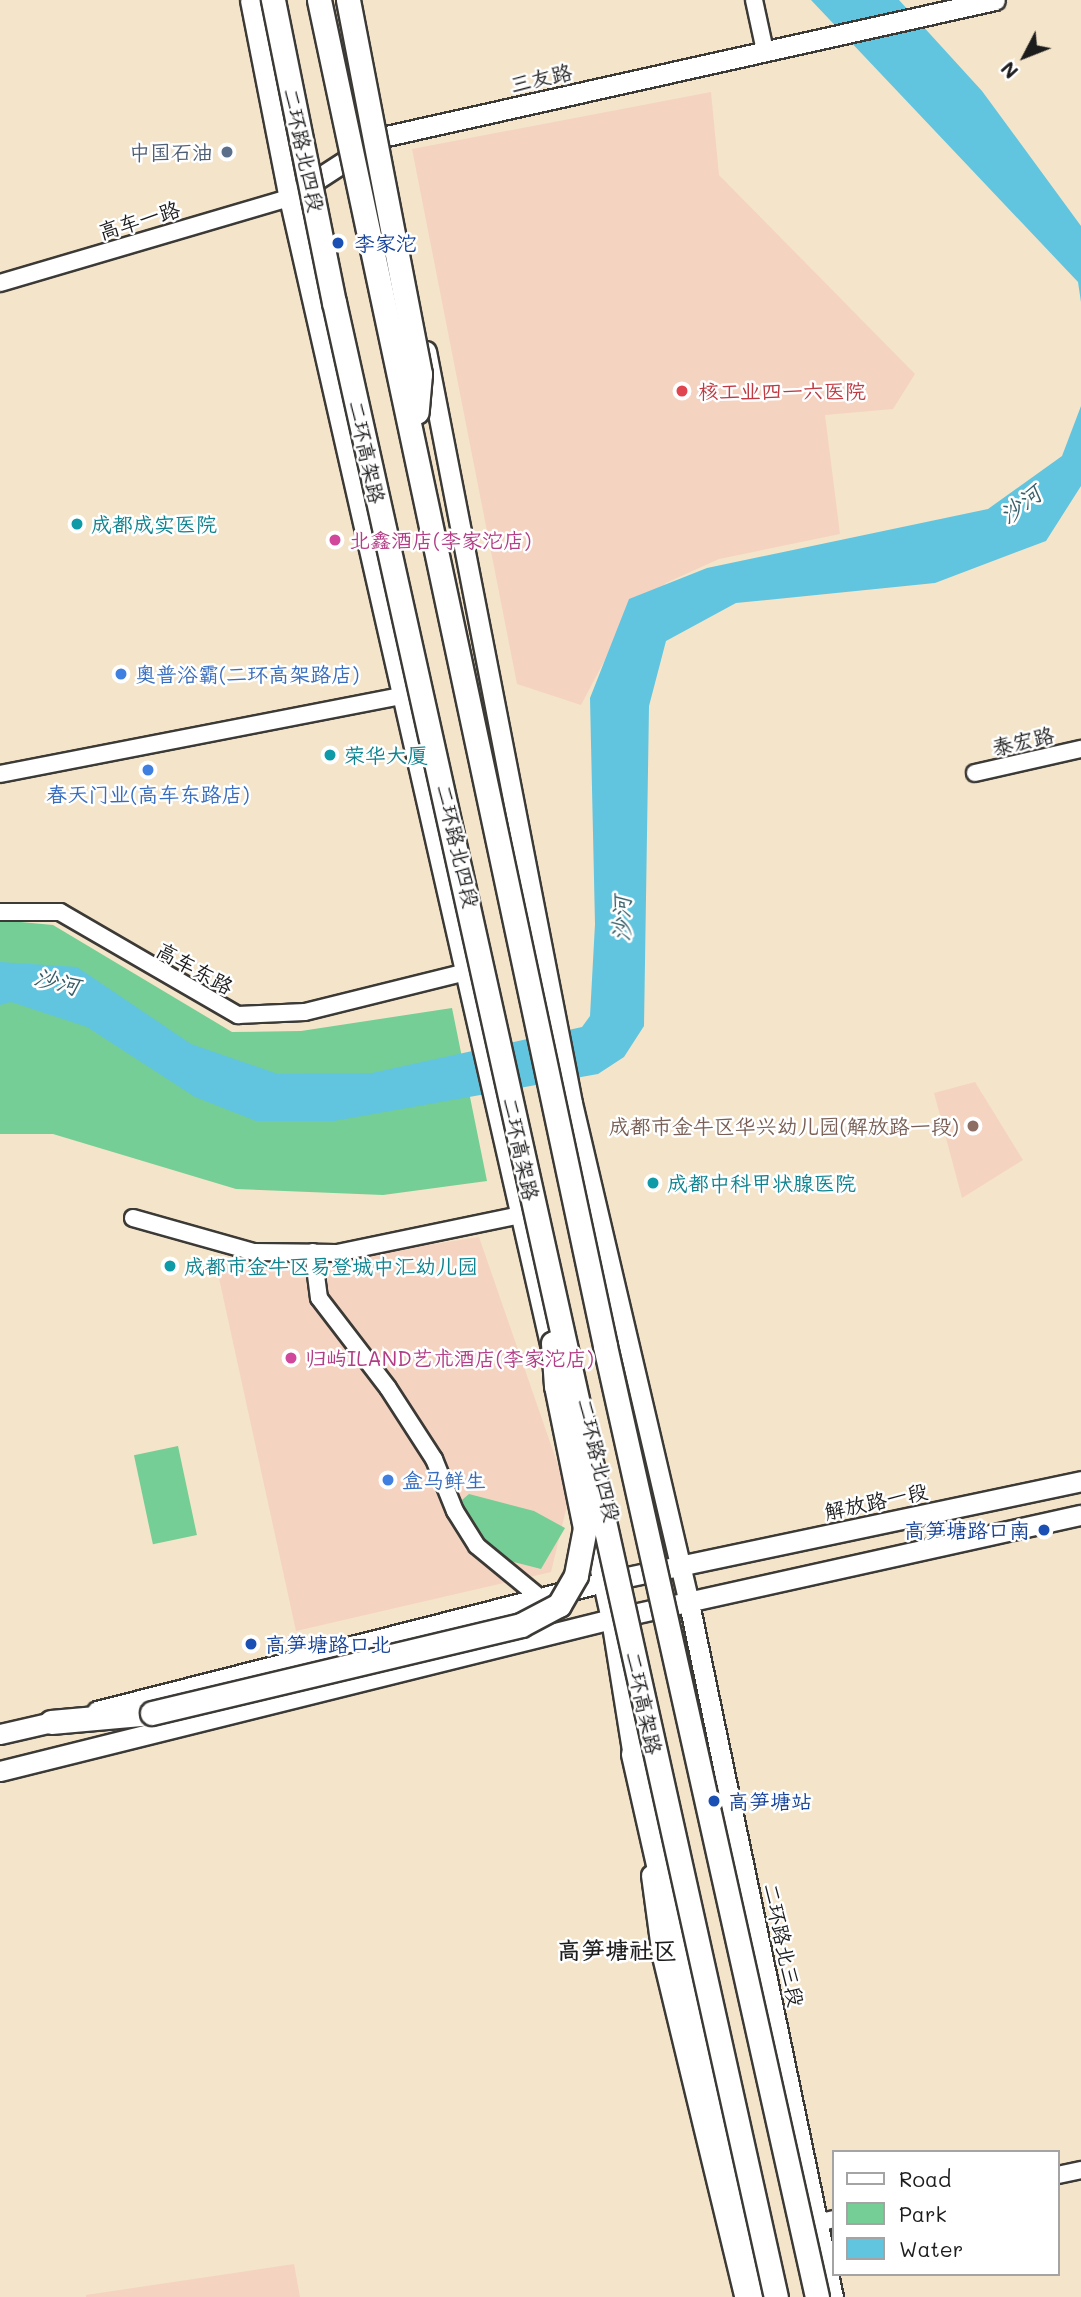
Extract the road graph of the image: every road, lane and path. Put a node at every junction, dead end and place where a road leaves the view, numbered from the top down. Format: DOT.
graph roads {
  1 [pos="250,0"];
  2 [pos="263,0"];
  3 [pos="273,0"];
  4 [pos="319,0"];
  5 [pos="348,0"];
  6 [pos="355,0"];
  7 [pos="754,0"];
  8 [pos="990,1"];
  9 [pos="765,51"];
  10 [pos="382,137"];
  11 [pos="289,198"];
  12 [pos="0,284"];
  13 [pos="334,302"];
  14 [pos="415,436"];
  15 [pos="401,696"];
  16 [pos="1081,749"];
  17 [pos="975,773"];
  18 [pos="0,774"];
  19 [pos="0,912"];
  20 [pos="463,973"];
  21 [pos="521,1215"];
  22 [pos="133,1218"];
  23 [pos="313,1252"];
  24 [pos="546,1259"];
  25 [pos="1081,1481"];
  26 [pos="1081,1515"];
  27 [pos="681,1566"];
  28 [pos="603,1582"];
  29 [pos="539,1597"];
  30 [pos="690,1603"];
  31 [pos="611,1619"];
  32 [pos="51,1723"];
  33 [pos="0,1734"];
  34 [pos="633,1754"];
  35 [pos="0,1771"];
  36 [pos="1081,2170"];
  37 [pos="1060,2175"];
  38 [pos="826,2221"];
  39 [pos="745,2297"];
  40 [pos="756,2297"];
  41 [pos="776,2297"];
  42 [pos="817,2297"];
  43 [pos="833,2297"];
  1 -- 11 [label="main road, 二环路北四段"];
  2 -- 13 [label="highway, bridge"];
  3 -- 13 [label="highway, 二环高架路, bridge"];
  4 -- 14 [label="highway, 二环高架路, bridge"];
  5 -- 14 [label="highway, bridge"];
  6 -- 10 [label="main road"];
  7 -- 9 [label="street"];
  8 -- 9 [label="main road, 三友路"];
  9 -- 10 [label="main road, 三友路"];
  10 -- 11 [label="main road, 三友路"];
  10 -- 27 [label="main road"];
  11 -- 12 [label="street, 高车一路"];
  11 -- 15 [label="main road, 二环路北四段"];
  13 -- 24 [label="highway, 二环高架路, bridge"];
  14 -- 42 [label="highway, 二环高架路, bridge"];
  15 -- 18 [label="street"];
  15 -- 20 [label="main road, 二环路北四段"];
  16 -- 17 [label="street, 泰宏路"];
  19 -- 20 [label="street, 高车东路"];
  20 -- 21 [label="main road, 二环路北四段"];
  21 -- 23 [label="street"];
  21 -- 28 [label="main road, 二环路北四段"];
  22 -- 23 [label="street"];
  23 -- 29 [label="street"];
  24 -- 32 [label="highway, bridge"];
  24 -- 41 [label="highway, 二环高架路, bridge"];
  25 -- 27 [label="main road, 解放路一段"];
  26 -- 30 [label="main road"];
  27 -- 28 [label="main road, 解放路一段"];
  27 -- 30 [label="main road"];
  28 -- 29 [label="main road, 解放路一段"];
  28 -- 31 [label="main road, 二环路北四段"];
  29 -- 32 [label="main road, 解放路一段"];
  30 -- 31 [label="main road"];
  30 -- 38 [label="main road, 二环路北三段"];
  31 -- 34 [label="main road"];
  31 -- 35 [label="main road"];
  32 -- 33 [label="main road, 解放路一段"];
  34 -- 39 [label="main road"];
  34 -- 40 [label="highway"];
  36 -- 37 [label="street"];
  38 -- 43 [label="main road, 二环路北三段"];
}
